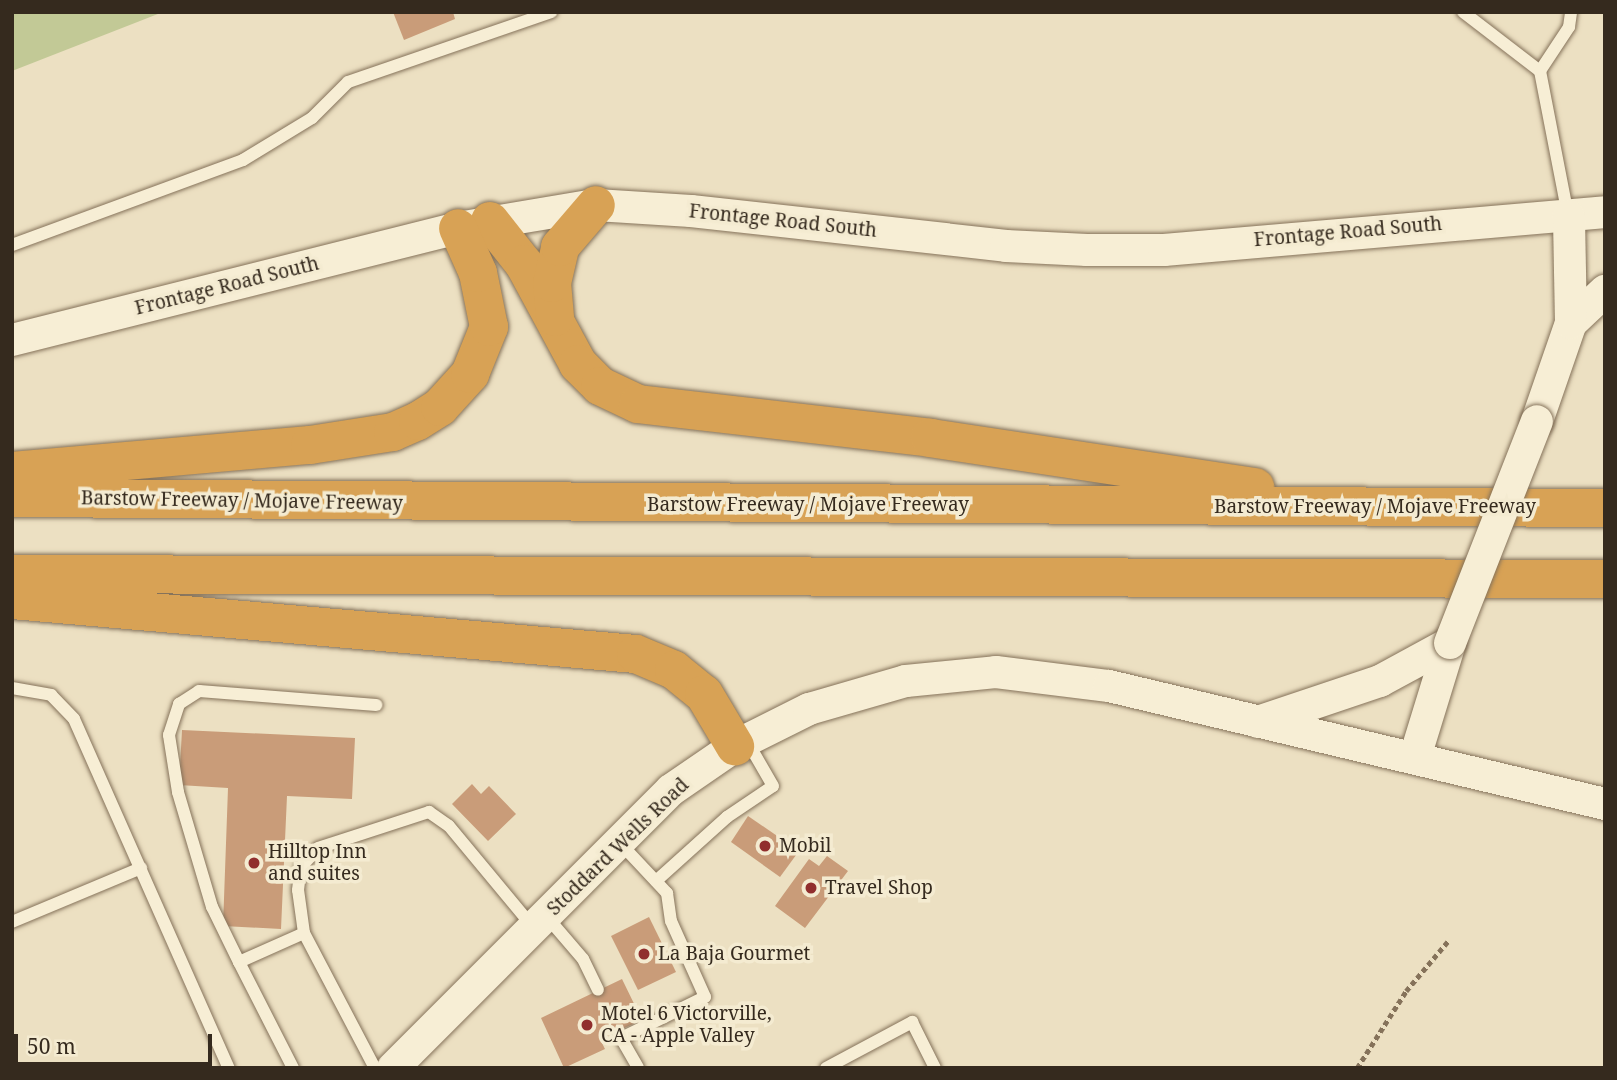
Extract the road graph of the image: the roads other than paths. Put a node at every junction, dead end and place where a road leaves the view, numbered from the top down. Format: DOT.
graph roads {
  1 [pos="551,12"];
  2 [pos="1463,12"];
  3 [pos="1571,12"];
  4 [pos="1540,71"];
  5 [pos="596,205"];
  6 [pos="1605,212"];
  7 [pos="1569,216"];
  8 [pos="474,224"];
  9 [pos="12,245"];
  10 [pos="1605,291"];
  11 [pos="555,319"];
  12 [pos="1571,323"];
  13 [pos="12,340"];
  14 [pos="12,471"];
  15 [pos="12,498"];
  16 [pos="1388,507"];
  17 [pos="1605,508"];
  18 [pos="12,574"];
  19 [pos="1605,579"];
  20 [pos="12,600"];
  21 [pos="1450,643"];
  22 [pos="12,688"];
  23 [pos="376,705"];
  24 [pos="1255,722"];
  25 [pos="741,743"];
  26 [pos="1415,757"];
  27 [pos="1605,804"];
  28 [pos="620,842"];
  29 [pos="141,868"];
  30 [pos="656,881"];
  31 [pos="540,921"];
  32 [pos="12,922"];
  33 [pos="304,933"];
  34 [pos="239,962"];
  35 [pos="598,990"];
  36 [pos="229,1068"];
  37 [pos="293,1068"];
  38 [pos="375,1068"];
  39 [pos="393,1068"];
  40 [pos="638,1068"];
  41 [pos="825,1068"];
  42 [pos="935,1068"];
  1 -- 9 [label="lane"];
  2 -- 4 [label="lane"];
  3 -- 4 [label="lane"];
  4 -- 7 [label="lane"];
  5 -- 7 [label="street, Frontage Road South"];
  5 -- 8 [label="street, Frontage Road South"];
  5 -- 11 [label="highway"];
  6 -- 7 [label="street"];
  7 -- 12 [label="street"];
  8 -- 11 [label="highway"];
  8 -- 13 [label="street, Frontage Road South"];
  8 -- 14 [label="highway"];
  10 -- 12 [label="street"];
  11 -- 16 [label="highway"];
  12 -- 21 [label="street, bridge"];
  15 -- 16 [label="highway, Barstow Freeway / Mojave Freeway"];
  16 -- 17 [label="highway, Barstow Freeway / Mojave Freeway"];
  18 -- 19 [label="highway"];
  20 -- 25 [label="highway"];
  21 -- 24 [label="street"];
  21 -- 26 [label="street"];
  22 -- 29 [label="lane"];
  23 -- 34 [label="lane"];
  24 -- 25 [label="street, Stoddard Wells Road"];
  24 -- 26 [label="street, Stoddard Wells Road"];
  25 -- 28 [label="street, Stoddard Wells Road"];
  25 -- 30 [label="lane"];
  26 -- 27 [label="street, Stoddard Wells Road"];
  28 -- 30 [label="lane"];
  28 -- 31 [label="street, Stoddard Wells Road"];
  29 -- 32 [label="lane"];
  29 -- 36 [label="lane"];
  30 -- 40 [label="lane"];
  31 -- 33 [label="lane"];
  31 -- 35 [label="lane"];
  31 -- 39 [label="street, Stoddard Wells Road"];
  33 -- 34 [label="lane"];
  33 -- 38 [label="lane"];
  34 -- 37 [label="lane"];
  41 -- 42 [label="lane"];
}
